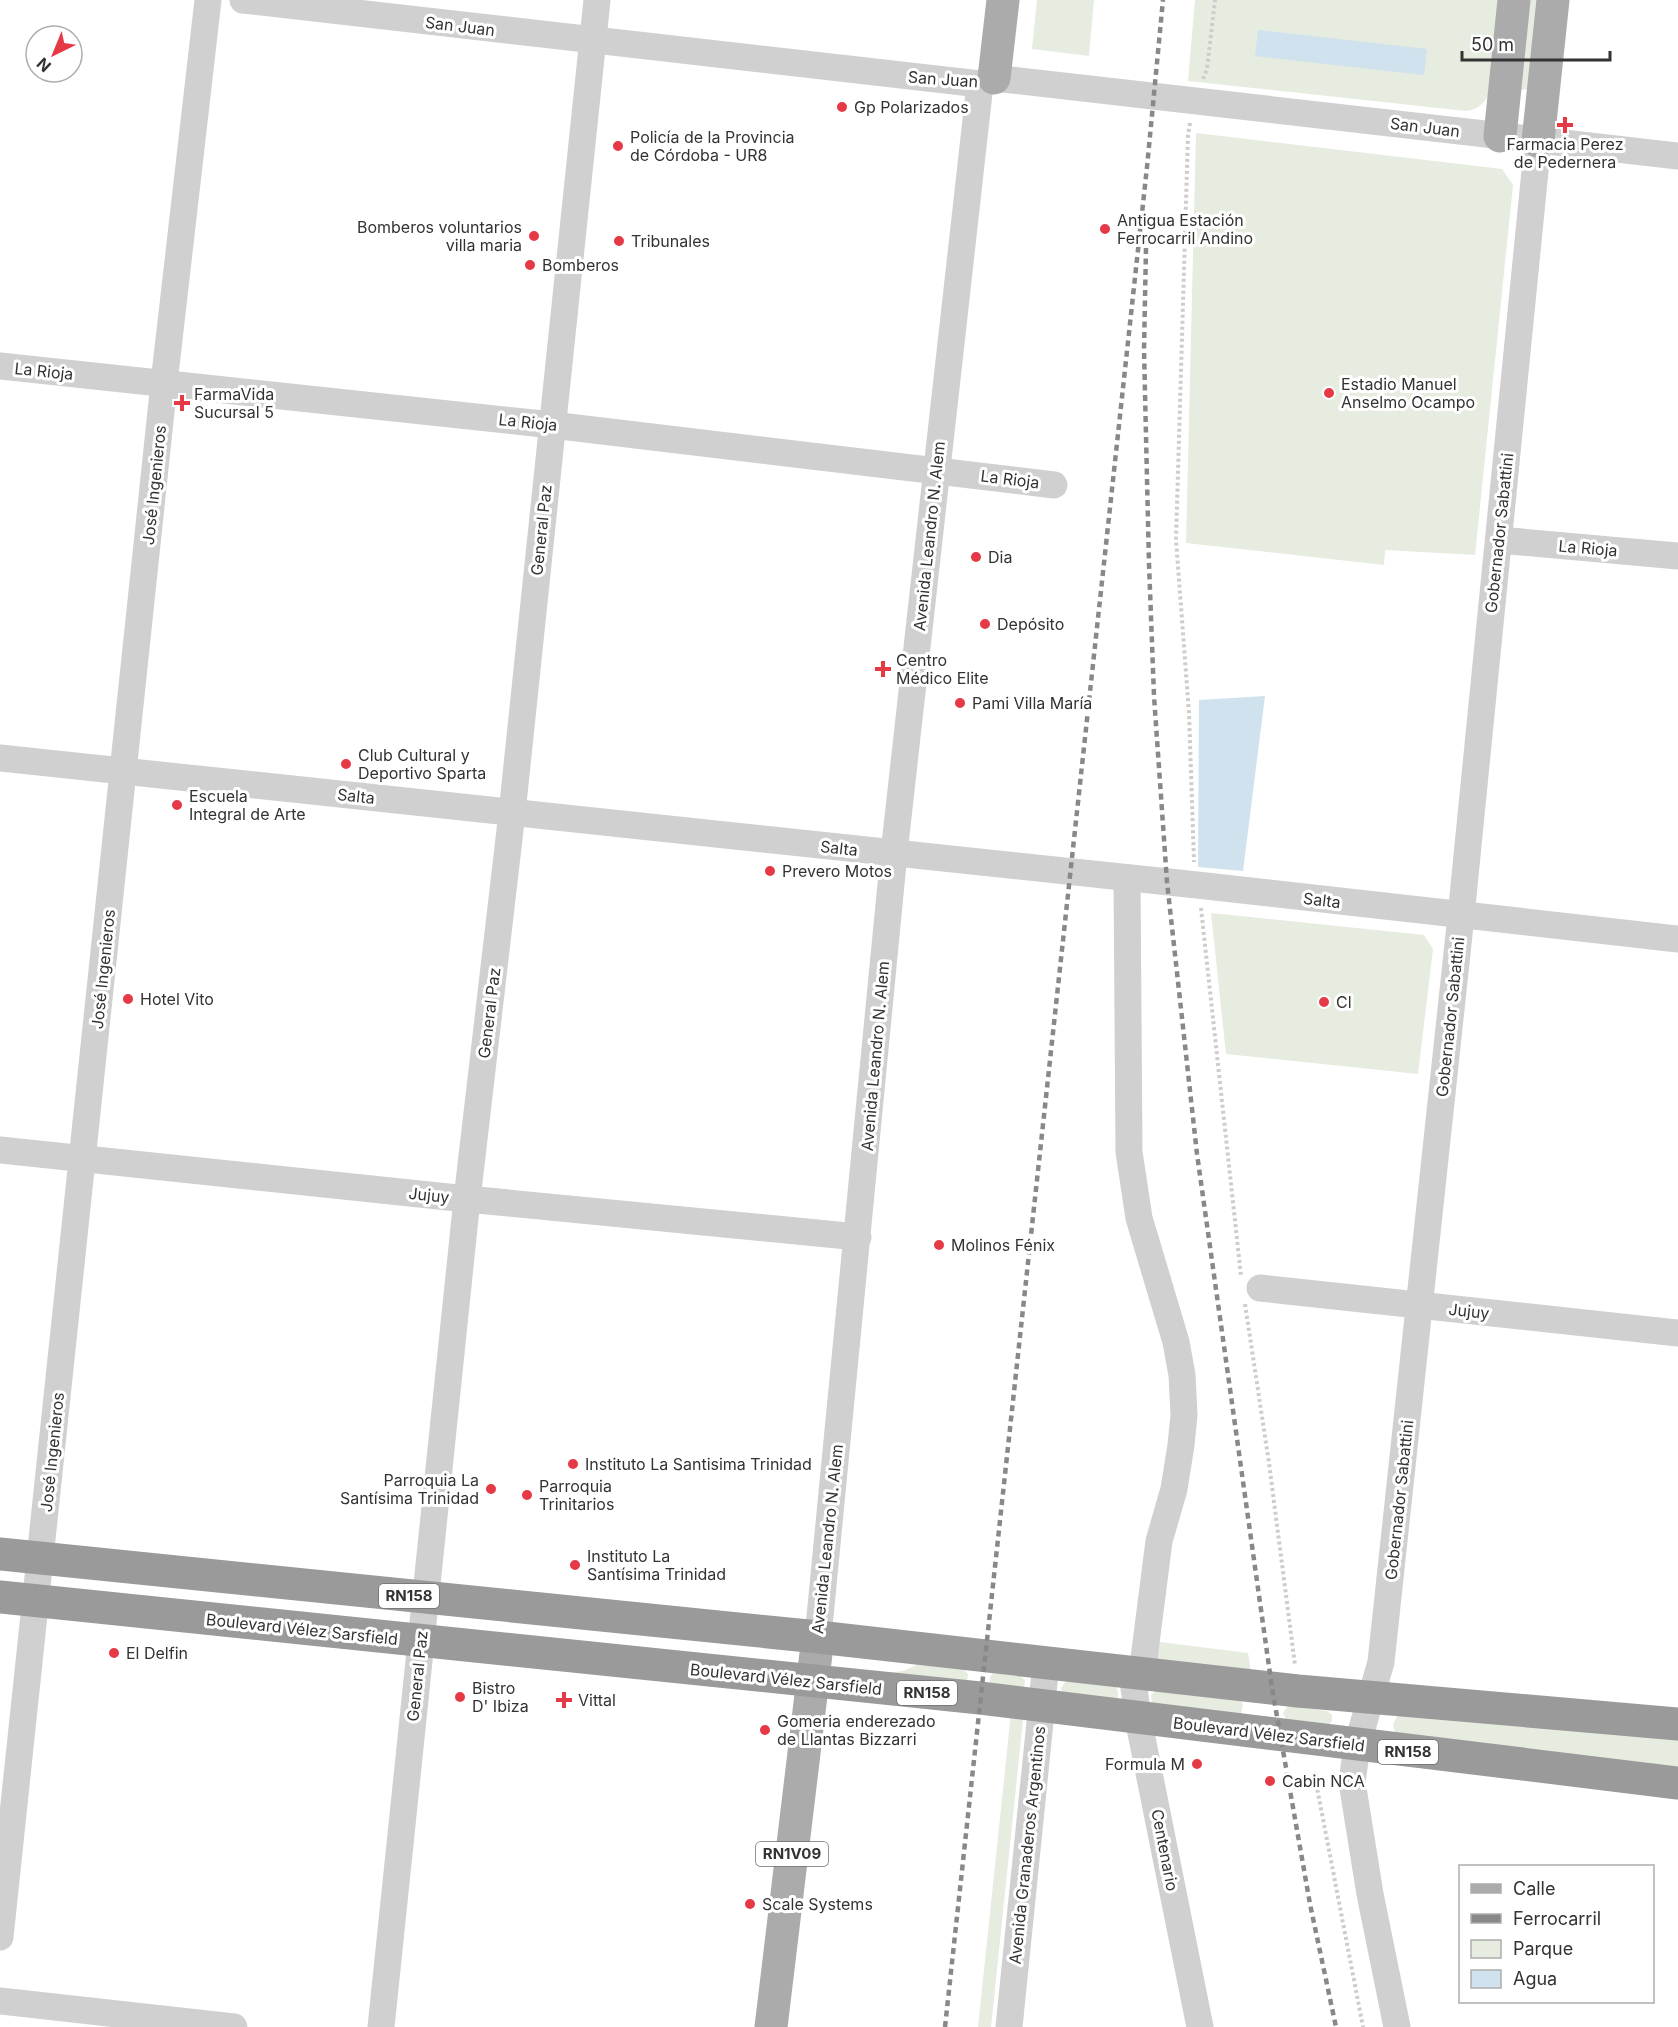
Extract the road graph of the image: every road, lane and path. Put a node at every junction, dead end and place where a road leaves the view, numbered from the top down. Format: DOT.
graph roads {
  1 [pos="208,0"];
  2 [pos="243,0"];
  3 [pos="597,0"];
  4 [pos="1003,0"];
  5 [pos="1215,0"];
  6 [pos="1514,0"];
  7 [pos="1553,0"];
  8 [pos="592,41"];
  9 [pos="987,81"];
  10 [pos="1194,101"];
  11 [pos="1500,136"];
  12 [pos="1538,141"];
  13 [pos="1678,156"];
  14 [pos="0,366"];
  15 [pos="164,383"];
  16 [pos="552,425"];
  17 [pos="937,470"];
  18 [pos="1054,485"];
  19 [pos="1499,540"];
  20 [pos="1678,556"];
  21 [pos="0,758"];
  22 [pos="124,771"];
  23 [pos="512,813"];
  24 [pos="894,853"];
  25 [pos="1127,878"];
  26 [pos="1197,885"];
  27 [pos="1461,916"];
  28 [pos="1678,939"];
  29 [pos="0,1150"];
  30 [pos="83,1159"];
  31 [pos="467,1199"];
  32 [pos="858,1237"];
  33 [pos="1249,1290"];
  34 [pos="1420,1306"];
  35 [pos="1678,1333"];
  36 [pos="0,1554"];
  37 [pos="40,1558"];
  38 [pos="0,1597"];
  39 [pos="425,1598"];
  40 [pos="35,1601"];
  41 [pos="818,1637"];
  42 [pos="420,1642"];
  43 [pos="1046,1663"];
  44 [pos="1137,1674"];
  45 [pos="813,1682"];
  46 [pos="1298,1691"];
  47 [pos="1372,1698"];
  48 [pos="1042,1706"];
  49 [pos="1138,1718"];
  50 [pos="1678,1724"];
  51 [pos="1357,1746"];
  52 [pos="1314,1772"];
  53 [pos="1678,1783"];
  54 [pos="0,1937"];
  55 [pos="0,2001"];
  56 [pos="234,2027"];
  57 [pos="381,2027"];
  58 [pos="771,2027"];
  59 [pos="1009,2027"];
  60 [pos="1200,2027"];
  61 [pos="1363,2027"];
  62 [pos="1397,2027"];
  1 -- 15 [label="street, José Ingenieros"];
  2 -- 8 [label="street, San Juan"];
  3 -- 8 [label="street, General Paz"];
  4 -- 9 [label="main road, Avenida Leandro N. Alem"];
  5 -- 10 [label="path"];
  6 -- 11 [label="main road"];
  7 -- 12 [label="main road, Gobernador Sabattini"];
  8 -- 9 [label="street, San Juan"];
  8 -- 16 [label="street, General Paz"];
  9 -- 10 [label="street, San Juan"];
  9 -- 17 [label="street, Avenida Leandro N. Alem"];
  10 -- 11 [label="street, San Juan"];
  10 -- 26 [label="path"];
  11 -- 12 [label="street, San Juan"];
  12 -- 13 [label="street, San Juan"];
  12 -- 19 [label="street, Gobernador Sabattini"];
  14 -- 15 [label="street, La Rioja"];
  15 -- 16 [label="street, La Rioja"];
  15 -- 22 [label="street, José Ingenieros"];
  16 -- 17 [label="street, La Rioja"];
  16 -- 23 [label="street, General Paz"];
  17 -- 18 [label="street, La Rioja"];
  17 -- 24 [label="street, Avenida Leandro N. Alem"];
  19 -- 20 [label="street, La Rioja"];
  19 -- 27 [label="street, Gobernador Sabattini"];
  21 -- 22 [label="street, Salta"];
  22 -- 23 [label="street, Salta"];
  22 -- 30 [label="street, José Ingenieros"];
  23 -- 24 [label="street, Salta"];
  23 -- 31 [label="street, General Paz"];
  24 -- 25 [label="street, Salta"];
  24 -- 32 [label="street, Avenida Leandro N. Alem"];
  25 -- 26 [label="street, Salta"];
  25 -- 44 [label="street, Centenario"];
  26 -- 27 [label="street, Salta"];
  26 -- 33 [label="path"];
  27 -- 28 [label="street, Salta"];
  27 -- 34 [label="street, Gobernador Sabattini"];
  29 -- 30 [label="street, Jujuy"];
  30 -- 31 [label="street, Jujuy"];
  30 -- 37 [label="street, José Ingenieros"];
  31 -- 32 [label="street, Jujuy"];
  31 -- 39 [label="street, General Paz"];
  32 -- 41 [label="street, Avenida Leandro N. Alem"];
  33 -- 34 [label="street, Jujuy"];
  33 -- 46 [label="path"];
  34 -- 35 [label="street, Jujuy"];
  34 -- 47 [label="street, Gobernador Sabattini"];
  36 -- 37 [label="highway, RN158"];
  37 -- 39 [label="highway, RN158"];
  37 -- 40 [label="street, José Ingenieros"];
  38 -- 40 [label="highway, Boulevard Vélez Sarsfield / RN158"];
  39 -- 41 [label="highway, RN158"];
  39 -- 42 [label="street, General Paz"];
  40 -- 42 [label="highway, Boulevard Vélez Sarsfield / RN158"];
  40 -- 54 [label="street, José Ingenieros"];
  41 -- 43 [label="highway, RN158"];
  41 -- 45 [label="main road, Avenida Leandro N. Alem / RN1V09"];
  42 -- 45 [label="highway, Boulevard Vélez Sarsfield / RN158"];
  42 -- 57 [label="street, General Paz"];
  43 -- 44 [label="highway, RN158"];
  43 -- 48 [label="street, Avenida Granaderos Argentinos"];
  44 -- 46 [label="highway, RN158"];
  44 -- 49 [label="street, Centenario"];
  45 -- 48 [label="highway, Boulevard Vélez Sarsfield / RN158"];
  45 -- 58 [label="main road, Avenida Leandro N. Alem / RN1V09"];
  46 -- 47 [label="highway, RN158"];
  47 -- 50 [label="highway, RN158"];
  47 -- 51 [label="street, Gobernador Sabattini"];
  48 -- 49 [label="highway, Boulevard Vélez Sarsfield / RN158"];
  48 -- 59 [label="street, Avenida Granaderos Argentinos"];
  49 -- 51 [label="highway, Boulevard Vélez Sarsfield / RN158"];
  49 -- 60 [label="street, Centenario"];
  51 -- 53 [label="highway, Boulevard Vélez Sarsfield / RN158"];
  51 -- 62 [label="street, Gobernador Sabattini"];
  52 -- 61 [label="path"];
  55 -- 56 [label="street"];
}
